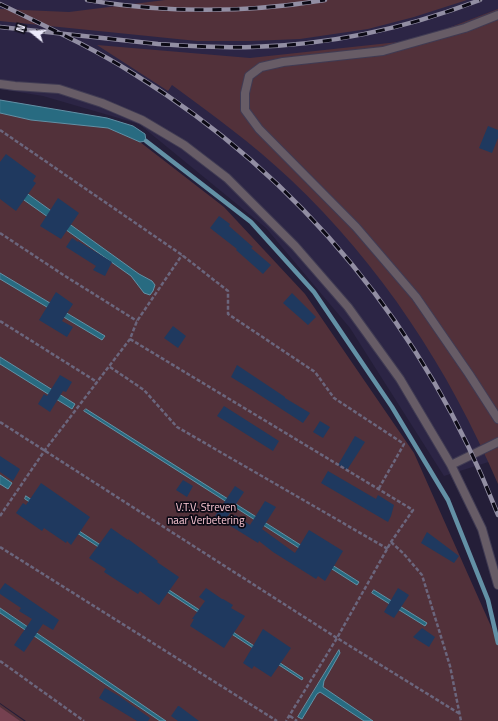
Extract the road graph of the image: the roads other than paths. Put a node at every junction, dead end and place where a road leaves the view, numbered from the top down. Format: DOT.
graph roads {
  1 [pos="498,15"];
  2 [pos="0,84"];
  3 [pos="498,419"];
  4 [pos="498,442"];
  5 [pos="451,465"];
  6 [pos="498,585"];
  1 -- 3 [label="lane"];
  2 -- 5 [label="lane"];
  4 -- 5 [label="lane"];
  5 -- 6 [label="lane"];
}
